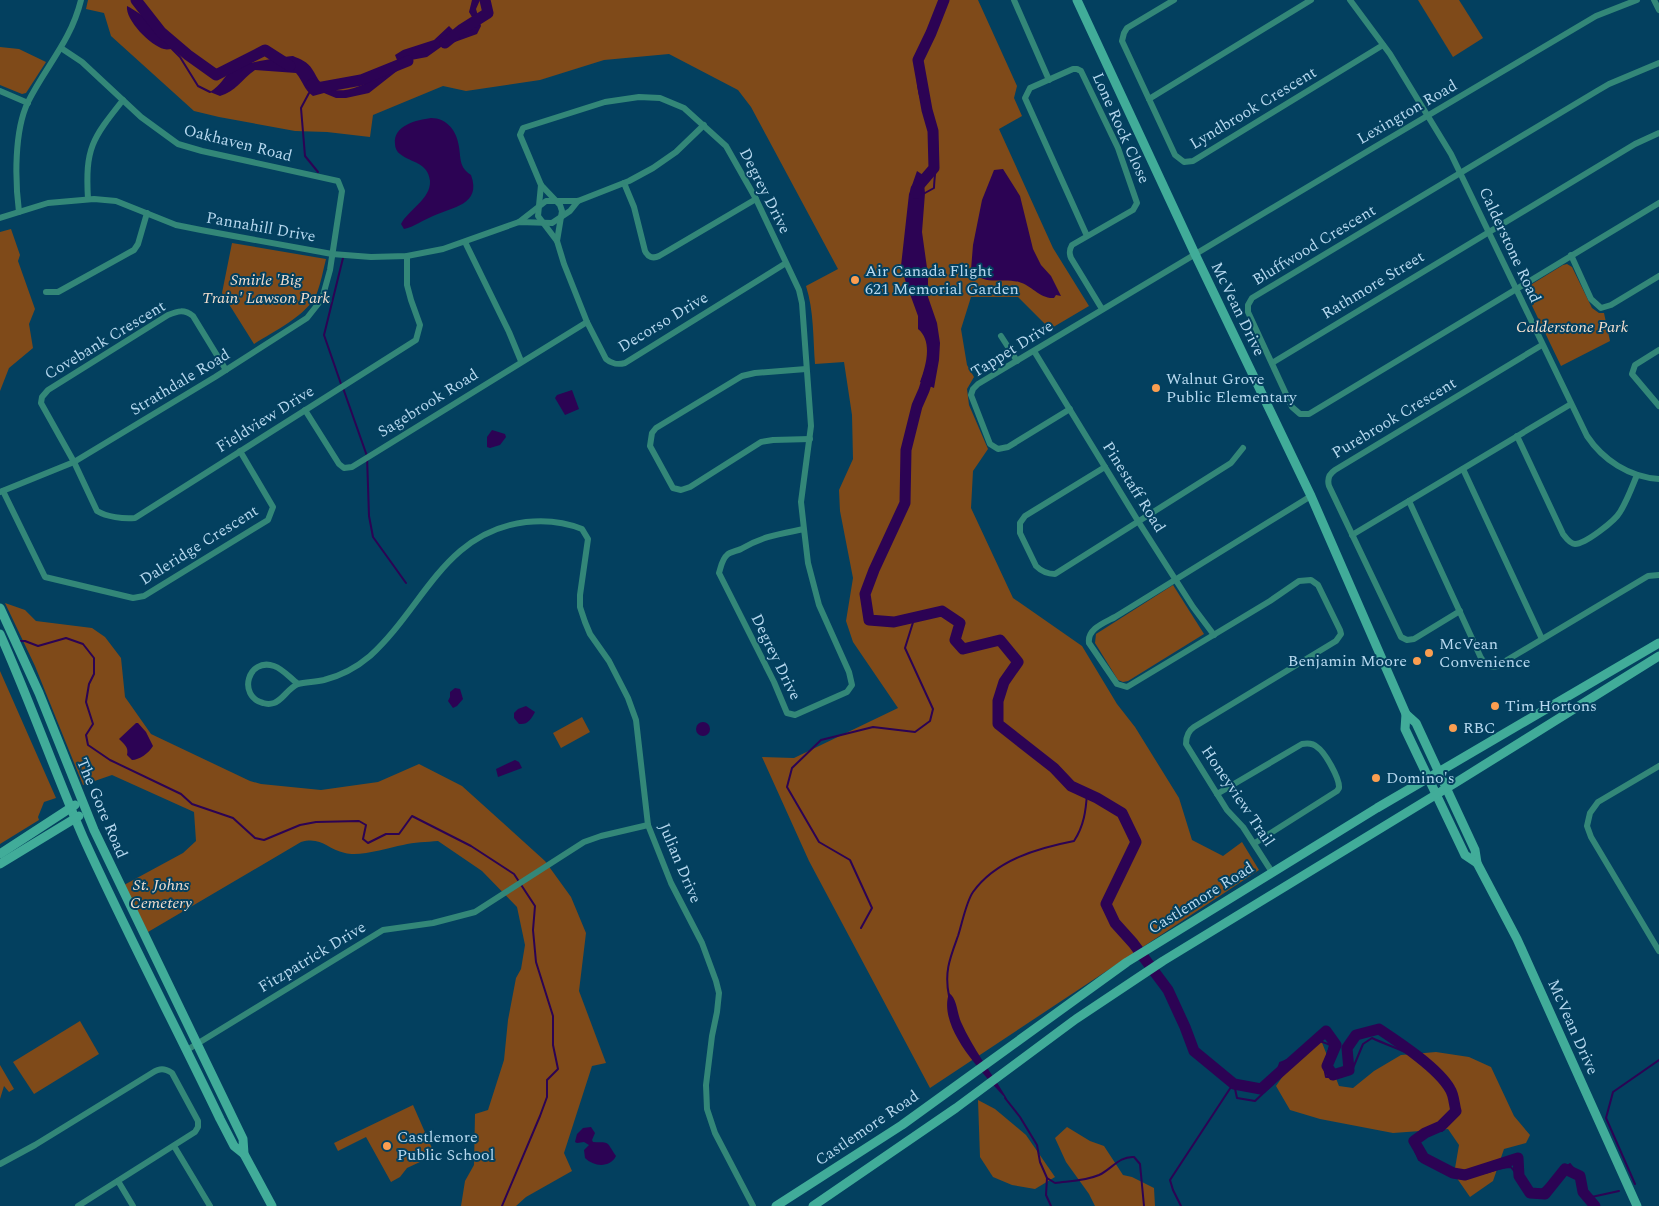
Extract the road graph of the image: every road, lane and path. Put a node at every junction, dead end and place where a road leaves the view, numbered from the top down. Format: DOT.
graph roads {
  1 [pos="81,0"];
  2 [pos="1014,0"];
  3 [pos="1077,0"];
  4 [pos="1174,0"];
  5 [pos="1311,0"];
  6 [pos="1350,0"];
  7 [pos="1637,0"];
  8 [pos="1654,0"];
  9 [pos="1659,10"];
  10 [pos="1383,45"];
  11 [pos="61,48"];
  12 [pos="1659,63"];
  13 [pos="1049,80"];
  14 [pos="0,91"];
  15 [pos="1149,99"];
  16 [pos="123,100"];
  17 [pos="28,103"];
  18 [pos="1428,116"];
  19 [pos="704,124"];
  20 [pos="1659,133"];
  21 [pos="1460,172"];
  22 [pos="624,183"];
  23 [pos="541,184"];
  24 [pos="88,198"];
  25 [pos="756,199"];
  26 [pos="556,202"];
  27 [pos="578,202"];
  28 [pos="1659,203"];
  29 [pos="540,205"];
  30 [pos="19,212"];
  31 [pos="147,213"];
  32 [pos="0,218"];
  33 [pos="560,218"];
  34 [pos="519,222"];
  35 [pos="544,223"];
  36 [pos="1489,231"];
  37 [pos="1087,236"];
  38 [pos="557,241"];
  39 [pos="466,242"];
  40 [pos="332,254"];
  41 [pos="1195,254"];
  42 [pos="1571,255"];
  43 [pos="407,256"];
  44 [pos="786,263"];
  45 [pos="1659,276"];
  46 [pos="1516,288"];
  47 [pos="46,292"];
  48 [pos="1102,309"];
  49 [pos="587,322"];
  50 [pos="1001,336"];
  51 [pos="1542,345"];
  52 [pos="1659,350"];
  53 [pos="1034,351"];
  54 [pos="521,361"];
  55 [pos="1018,362"];
  56 [pos="1272,363"];
  57 [pos="806,369"];
  58 [pos="226,370"];
  59 [pos="1570,404"];
  60 [pos="1659,406"];
  61 [pos="1070,409"];
  62 [pos="305,410"];
  63 [pos="1517,436"];
  64 [pos="810,439"];
  65 [pos="1243,448"];
  66 [pos="240,451"];
  67 [pos="74,462"];
  68 [pos="1105,467"];
  69 [pos="1463,469"];
  70 [pos="1637,475"];
  71 [pos="1659,479"];
  72 [pos="2,491"];
  73 [pos="1311,496"];
  74 [pos="1409,501"];
  75 [pos="1138,521"];
  76 [pos="804,529"];
  77 [pos="1352,535"];
  78 [pos="1659,575"];
  79 [pos="1176,580"];
  80 [pos="0,608"];
  81 [pos="1460,611"];
  82 [pos="0,634"];
  83 [pos="1214,635"];
  84 [pos="1542,639"];
  85 [pos="1659,643"];
  86 [pos="1659,656"];
  87 [pos="298,684"];
  88 [pos="1406,714"];
  89 [pos="1659,766"];
  90 [pos="1439,773"];
  91 [pos="1429,779"];
  92 [pos="1446,788"];
  93 [pos="1217,794"];
  94 [pos="1436,794"];
  95 [pos="82,801"];
  96 [pos="72,808"];
  97 [pos="86,812"];
  98 [pos="76,818"];
  99 [pos="648,825"];
  100 [pos="1255,843"];
  101 [pos="0,854"];
  102 [pos="1477,863"];
  103 [pos="0,864"];
  104 [pos="1272,872"];
  105 [pos="1208,912"];
  106 [pos="1217,927"];
  107 [pos="1659,951"];
  108 [pos="197,1044"];
  109 [pos="187,1050"];
  110 [pos="945,1093"];
  111 [pos="956,1108"];
  112 [pos="902,1124"];
  113 [pos="912,1139"];
  114 [pos="174,1146"];
  115 [pos="244,1154"];
  116 [pos="0,1164"];
  117 [pos="118,1181"];
  118 [pos="78,1206"];
  119 [pos="133,1206"];
  120 [pos="210,1206"];
  121 [pos="272,1206"];
  122 [pos="753,1206"];
  123 [pos="776,1206"];
  124 [pos="813,1206"];
  125 [pos="1637,1206"];
  1 -- 11 [label="street"];
  2 -- 13 [label="street"];
  3 -- 41 [label="main road, McVean Drive"];
  4 -- 15 [label="street, Lyndbrook Crescent"];
  5 -- 15 [label="street"];
  6 -- 10 [label="street, Calderstone Road"];
  7 -- 18 [label="street, Lexington Road"];
  8 -- 9 [label="street"];
  10 -- 15 [label="street, Lyndbrook Crescent"];
  10 -- 18 [label="street, Calderstone Road"];
  11 -- 16 [label="street, Oakhaven Road"];
  11 -- 17 [label="street"];
  12 -- 21 [label="street, Bluffwood Crescent"];
  13 -- 37 [label="street, Lone Rock Close"];
  13 -- 37 [label="street, Lone Rock Close"];
  14 -- 17 [label="street"];
  16 -- 24 [label="street"];
  16 -- 40 [label="street, Oakhaven Road"];
  17 -- 30 [label="street"];
  18 -- 21 [label="street, Calderstone Road"];
  18 -- 41 [label="street, Lexington Road"];
  19 -- 22 [label="street, Pannahill Drive"];
  19 -- 23 [label="street, Degrey Drive"];
  19 -- 25 [label="street, Degrey Drive"];
  20 -- 36 [label="street, Rathmore Street"];
  21 -- 36 [label="street, Calderstone Road"];
  21 -- 56 [label="street, Bluffwood Crescent"];
  22 -- 25 [label="street"];
  22 -- 27 [label="street, Pannahill Drive"];
  23 -- 26 [label="street, Degrey Drive"];
  23 -- 29 [label="street, Degrey Drive"];
  24 -- 30 [label="street, Pannahill Drive"];
  24 -- 31 [label="street, Pannahill Drive"];
  25 -- 44 [label="street, Degrey Drive"];
  26 -- 27 [label="street, Pannahill Drive"];
  26 -- 29 [label="street, Pannahill Drive"];
  26 -- 33 [label="street"];
  27 -- 33 [label="street, Pannahill Drive"];
  28 -- 42 [label="street"];
  29 -- 34 [label="street, Pannahill Drive"];
  29 -- 35 [label="street"];
  30 -- 32 [label="street, Pannahill Drive"];
  31 -- 40 [label="street, Pannahill Drive"];
  31 -- 47 [label="street"];
  33 -- 35 [label="street, Pannahill Drive"];
  33 -- 38 [label="street, Decorso Drive"];
  34 -- 35 [label="street, Pannahill Drive"];
  34 -- 39 [label="street, Pannahill Drive"];
  35 -- 38 [label="street"];
  36 -- 46 [label="street, Calderstone Road"];
  36 -- 56 [label="street, Rathmore Street"];
  37 -- 48 [label="street, Lone Rock Close"];
  38 -- 49 [label="street, Decorso Drive"];
  39 -- 43 [label="street, Pannahill Drive"];
  39 -- 54 [label="street"];
  40 -- 43 [label="street, Pannahill Drive"];
  40 -- 58 [label="street, Strathdale Road"];
  41 -- 48 [label="street, Tappet Drive"];
  41 -- 73 [label="main road, McVean Drive"];
  42 -- 45 [label="street"];
  42 -- 46 [label="street"];
  43 -- 62 [label="street, Fieldview Drive"];
  44 -- 49 [label="street, Decorso Drive"];
  44 -- 57 [label="street, Degrey Drive"];
  46 -- 51 [label="street, Calderstone Road"];
  46 -- 56 [label="street, Bluffwood Crescent"];
  48 -- 53 [label="street, Tappet Drive"];
  49 -- 54 [label="street, Sagebrook Road"];
  50 -- 55 [label="street"];
  51 -- 59 [label="street, Calderstone Road"];
  51 -- 77 [label="street, Purebrook Crescent"];
  52 -- 60 [label="street"];
  53 -- 55 [label="street, Tappet Drive"];
  53 -- 61 [label="street, Pinestaff Road"];
  54 -- 62 [label="street, Sagebrook Road"];
  55 -- 61 [label="street, Tappet Drive"];
  57 -- 64 [label="street, Degrey Drive"];
  57 -- 64 [label="street"];
  58 -- 67 [label="street, Strathdale Road"];
  58 -- 67 [label="street, Covebank Crescent"];
  59 -- 63 [label="street"];
  59 -- 70 [label="street, Calderstone Road"];
  61 -- 68 [label="street, Pinestaff Road"];
  62 -- 66 [label="street, Fieldview Drive"];
  63 -- 69 [label="street"];
  63 -- 70 [label="street"];
  64 -- 76 [label="street, Degrey Drive"];
  65 -- 75 [label="street"];
  66 -- 67 [label="street, Fieldview Drive"];
  66 -- 72 [label="street, Daleridge Crescent"];
  67 -- 72 [label="street, Strathdale Road"];
  68 -- 75 [label="street, Pinestaff Road"];
  68 -- 75 [label="street"];
  69 -- 74 [label="street"];
  69 -- 84 [label="street"];
  70 -- 71 [label="street, Calderstone Road"];
  73 -- 79 [label="street"];
  73 -- 88 [label="main road, McVean Drive"];
  74 -- 77 [label="street"];
  74 -- 81 [label="street"];
  75 -- 79 [label="street, Pinestaff Road"];
  76 -- 76 [label="street, Degrey Drive"];
  77 -- 81 [label="street"];
  78 -- 84 [label="street"];
  79 -- 83 [label="street, Pinestaff Road"];
  79 -- 83 [label="street"];
  80 -- 95 [label="main road, The Gore Road"];
  81 -- 84 [label="street"];
  82 -- 96 [label="main road, The Gore Road"];
  83 -- 93 [label="street, Honeyview Trail"];
  85 -- 90 [label="main road, Castlemore Road"];
  86 -- 92 [label="main road, Castlemore Road"];
  87 -- 87 [label="street"];
  87 -- 99 [label="street, Julian Drive"];
  88 -- 90 [label="main road, McVean Drive"];
  88 -- 91 [label="main road, McVean Drive"];
  89 -- 107 [label="street"];
  90 -- 91 [label="main road, Castlemore Road"];
  90 -- 92 [label="main road, McVean Drive"];
  91 -- 94 [label="main road, McVean Drive"];
  91 -- 104 [label="main road, Castlemore Road"];
  92 -- 94 [label="main road, Castlemore Road"];
  92 -- 102 [label="main road, McVean Drive"];
  93 -- 100 [label="street, Honeyview Trail"];
  93 -- 100 [label="street"];
  94 -- 102 [label="main road, McVean Drive"];
  94 -- 106 [label="main road, Castlemore Road"];
  95 -- 96 [label="main road"];
  95 -- 97 [label="main road, The Gore Road"];
  96 -- 98 [label="main road, The Gore Road"];
  96 -- 101 [label="main road"];
  97 -- 98 [label="main road"];
  97 -- 108 [label="main road, The Gore Road"];
  98 -- 103 [label="main road"];
  98 -- 109 [label="main road, The Gore Road"];
  99 -- 108 [label="street, Fitzpatrick Drive"];
  99 -- 122 [label="street, Julian Drive"];
  100 -- 104 [label="street, Honeyview Trail"];
  102 -- 125 [label="main road, McVean Drive"];
  104 -- 105 [label="main road, Castlemore Road"];
  105 -- 106 [label="main road"];
  105 -- 110 [label="main road, Castlemore Road"];
  106 -- 111 [label="main road, Castlemore Road"];
  108 -- 109 [label="street, Fitzpatrick Drive"];
  108 -- 115 [label="main road, The Gore Road"];
  109 -- 115 [label="main road, The Gore Road"];
  110 -- 111 [label="main road"];
  110 -- 112 [label="main road, Castlemore Road"];
  111 -- 113 [label="main road, Castlemore Road"];
  112 -- 113 [label="main road"];
  112 -- 123 [label="main road, Castlemore Road"];
  113 -- 124 [label="main road, Castlemore Road"];
  114 -- 116 [label="street"];
  114 -- 117 [label="street"];
  114 -- 120 [label="street"];
  115 -- 121 [label="main road, The Gore Road"];
  117 -- 118 [label="street"];
  117 -- 119 [label="street"];
}
